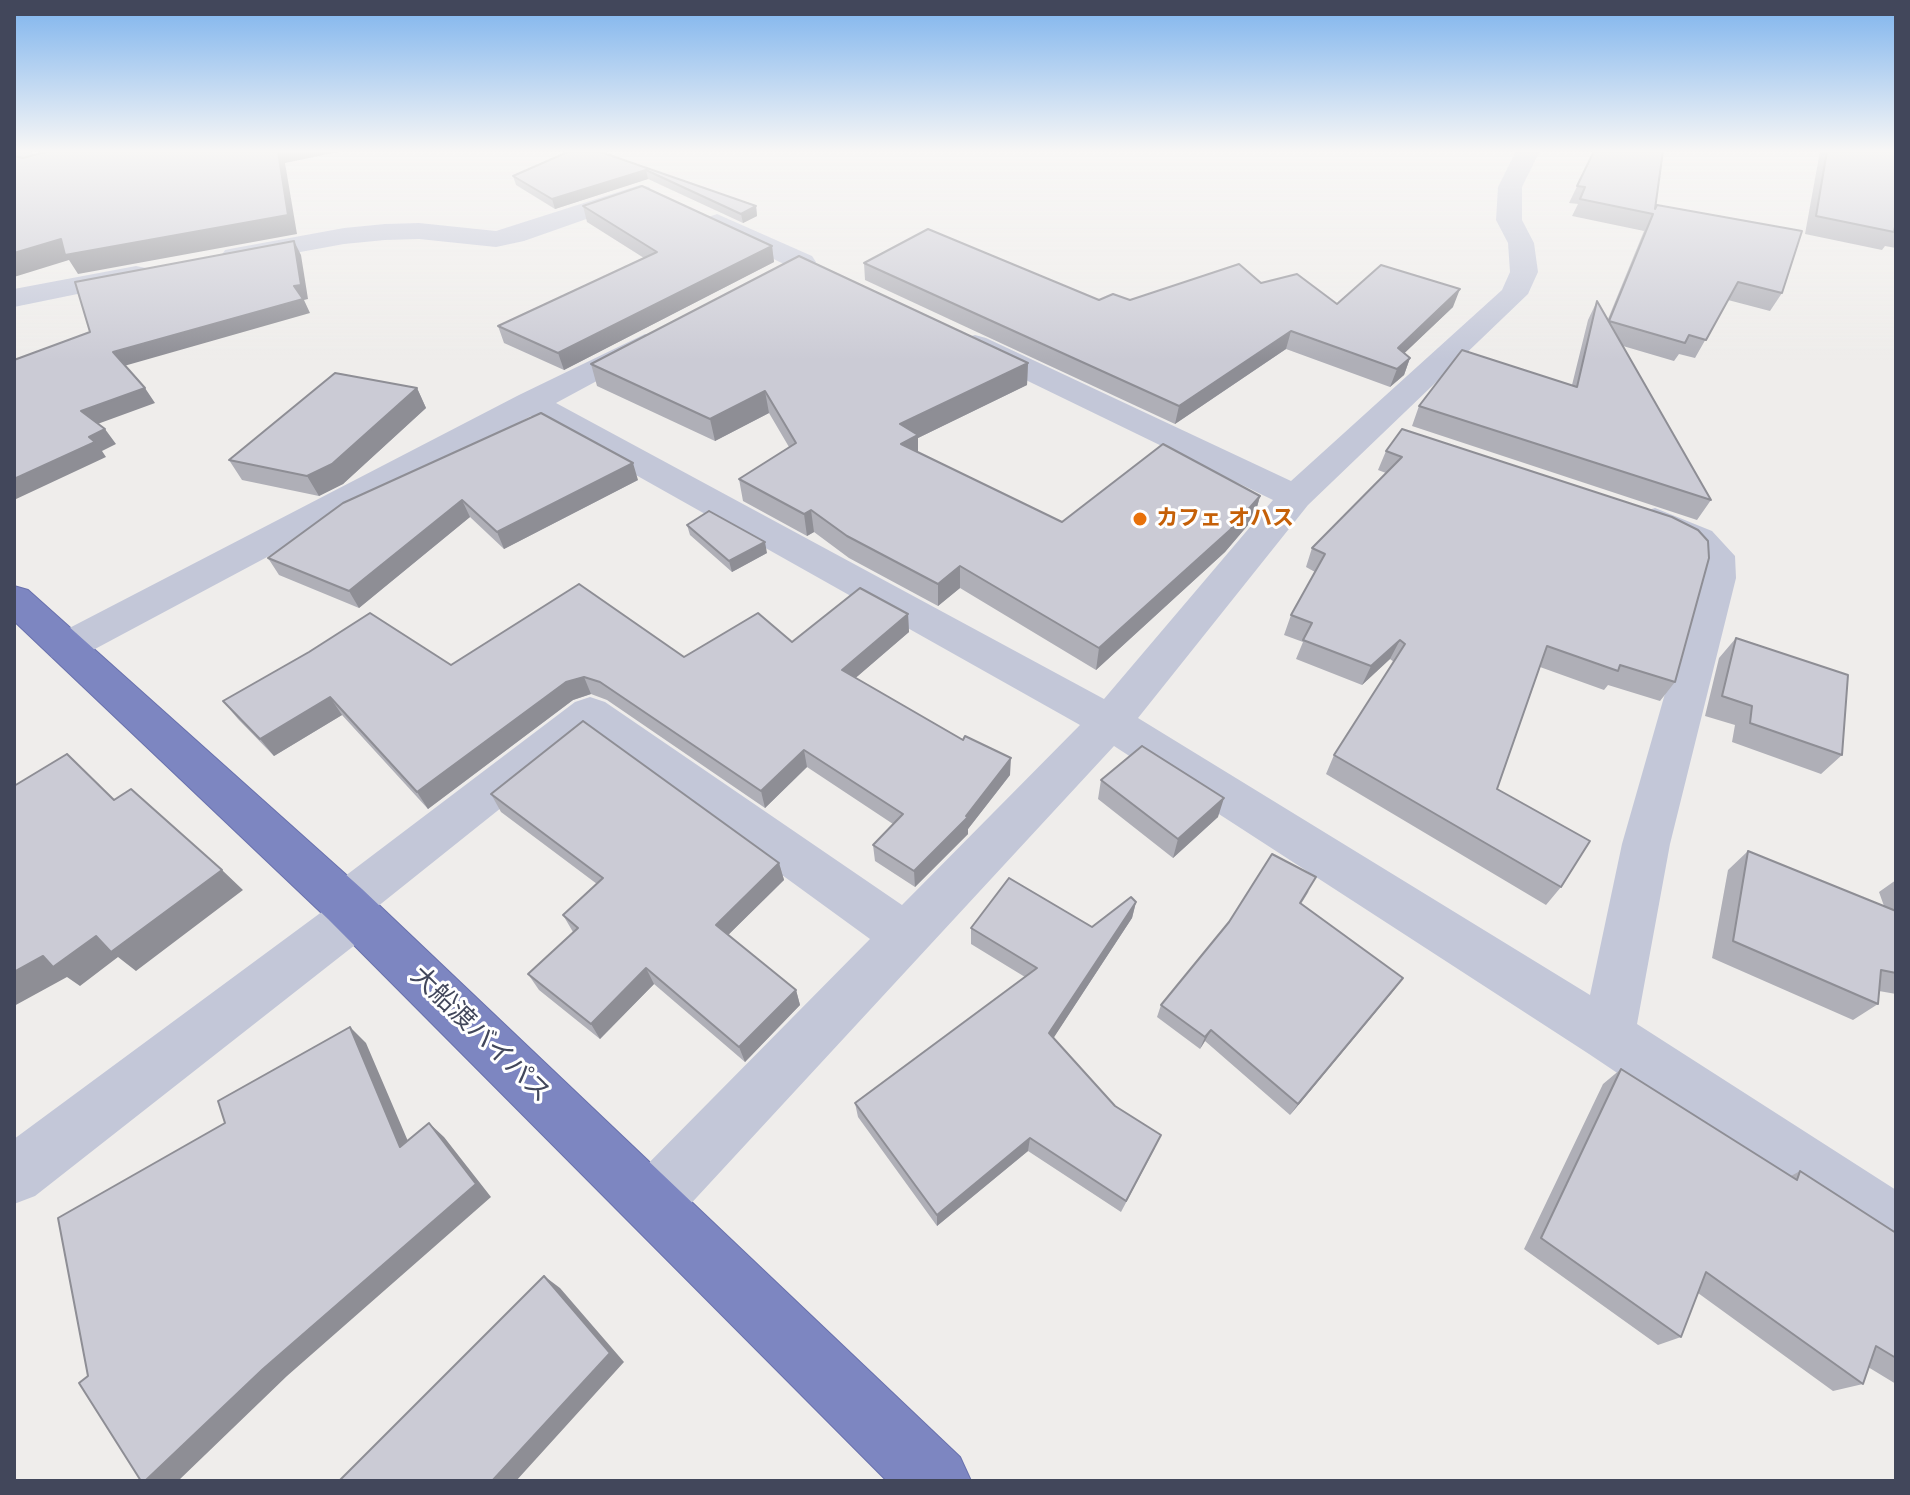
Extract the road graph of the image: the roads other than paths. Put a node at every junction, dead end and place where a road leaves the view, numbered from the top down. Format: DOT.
graph roads {
  1 [pos="556,221"];
  2 [pos="709,221"];
  3 [pos="1509,221"];
  4 [pos="206,261"];
  5 [pos="160,269"];
  6 [pos="830,275"];
  7 [pos="14,298"];
  8 [pos="943,329"];
  9 [pos="666,332"];
  10 [pos="530,402"];
  11 [pos="1372,426"];
  12 [pos="1417,441"];
  13 [pos="1295,497"];
  14 [pos="1613,506"];
  15 [pos="14,599"];
  16 [pos="66,647"];
  17 [pos="1110,722"];
  18 [pos="351,910"];
  19 [pos="906,936"];
  20 [pos="1608,1036"];
  21 [pos="14,1175"];
  22 [pos="652,1202"];
  23 [pos="1896,1225"];
  24 [pos="936,1481"];
  1 -- 4 [label="street"];
  2 -- 6 [label="street"];
  3 -- 11 [label="street"];
  5 -- 7 [label="street"];
  8 -- 13 [label="street"];
  9 -- 10 [label="street"];
  10 -- 16 [label="street"];
  10 -- 17 [label="street"];
  11 -- 12 [label="street"];
  11 -- 13 [label="street"];
  13 -- 17 [label="street"];
  14 -- 20 [label="street"];
  15 -- 16 [label="highway, 大船渡バイパス"];
  16 -- 18 [label="highway, 大船渡バイパス"];
  17 -- 19 [label="street"];
  17 -- 20 [label="street"];
  18 -- 19 [label="street"];
  18 -- 21 [label="street"];
  18 -- 22 [label="highway, 大船渡バイパス"];
  19 -- 22 [label="street"];
  20 -- 23 [label="street"];
  22 -- 24 [label="highway, 大船渡バイパス"];
}
